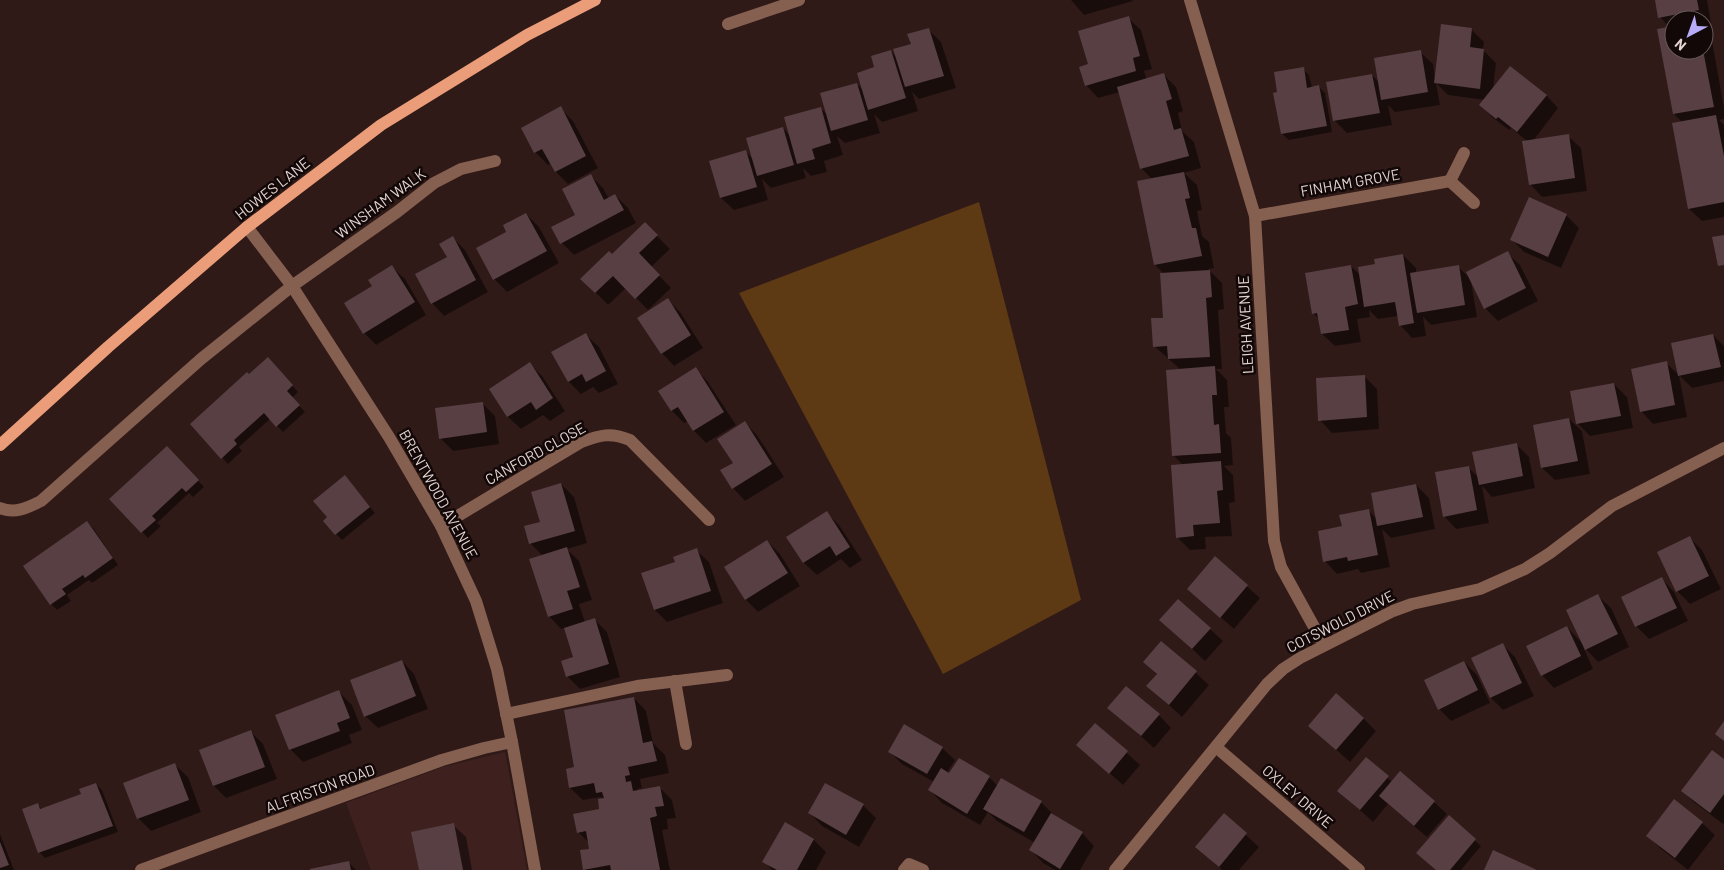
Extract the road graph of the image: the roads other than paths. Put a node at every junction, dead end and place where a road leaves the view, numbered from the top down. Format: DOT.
graph roads {
  1 [pos="595,0"];
  2 [pos="799,0"];
  3 [pos="1190,0"];
  4 [pos="728,24"];
  5 [pos="1464,153"];
  6 [pos="495,160"];
  7 [pos="1450,181"];
  8 [pos="1474,203"];
  9 [pos="1255,216"];
  10 [pos="247,227"];
  11 [pos="292,286"];
  12 [pos="0,445"];
  13 [pos="1724,448"];
  14 [pos="0,508"];
  15 [pos="709,520"];
  16 [pos="441,526"];
  17 [pos="1324,645"];
  18 [pos="727,675"];
  19 [pos="675,682"];
  20 [pos="506,714"];
  21 [pos="512,742"];
  22 [pos="686,744"];
  23 [pos="1216,747"];
  24 [pos="141,870"];
  25 [pos="535,870"];
  26 [pos="904,870"];
  27 [pos="923,870"];
  28 [pos="1114,870"];
  29 [pos="1358,870"];
  1 -- 10 [label="main road, HOWES LANE"];
  2 -- 4 [label="street"];
  3 -- 9 [label="street, LEIGH AVENUE"];
  5 -- 7 [label="street"];
  6 -- 11 [label="street, WINSHAM WALK"];
  7 -- 8 [label="street"];
  7 -- 9 [label="street, FINHAM GROVE"];
  9 -- 17 [label="street, LEIGH AVENUE"];
  10 -- 11 [label="street, BRENTWOOD AVENUE"];
  10 -- 12 [label="main road, HOWES LANE"];
  11 -- 14 [label="street"];
  11 -- 16 [label="street, BRENTWOOD AVENUE"];
  13 -- 17 [label="street, COTSWOLD DRIVE"];
  15 -- 16 [label="street, CANFORD CLOSE"];
  16 -- 20 [label="street, BRENTWOOD AVENUE"];
  17 -- 23 [label="street, COTSWOLD DRIVE"];
  18 -- 19 [label="street"];
  19 -- 20 [label="street"];
  19 -- 22 [label="street"];
  20 -- 21 [label="street, BRENTWOOD AVENUE"];
  21 -- 24 [label="street, ALFRISTON ROAD"];
  21 -- 25 [label="street, BRENTWOOD AVENUE"];
  23 -- 28 [label="street, COTSWOLD DRIVE"];
  23 -- 29 [label="street, OXLEY DRIVE"];
  26 -- 27 [label="street"];
}
